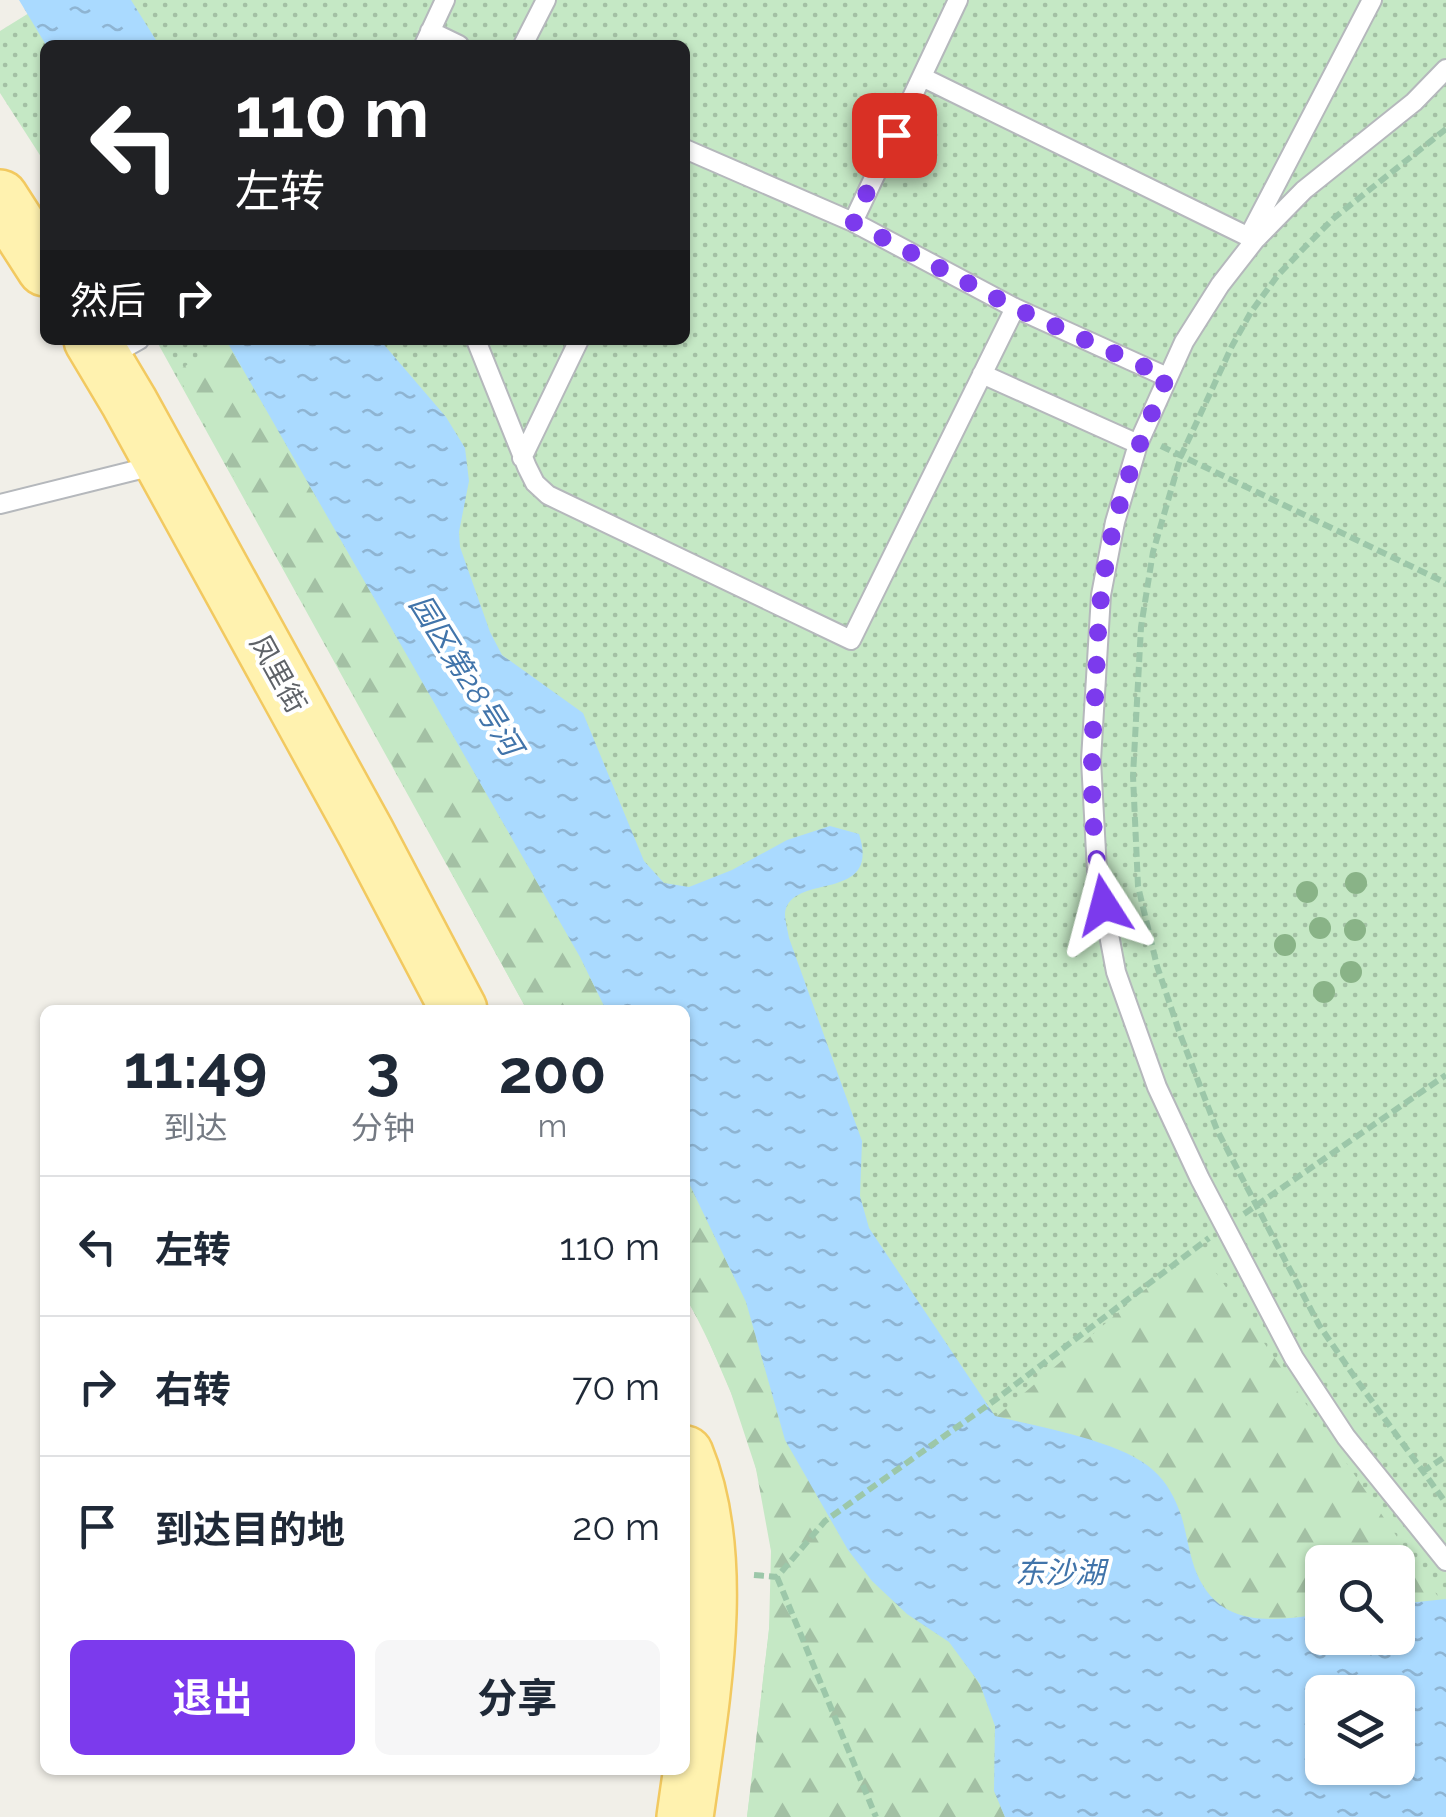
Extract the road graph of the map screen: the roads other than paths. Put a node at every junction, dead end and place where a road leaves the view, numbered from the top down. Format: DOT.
graph roads {
  1 [pos="445,0"];
  2 [pos="546,0"];
  3 [pos="958,0"];
  4 [pos="1372,0"];
  5 [pos="427,38"];
  6 [pos="526,40"];
  7 [pos="1446,69"];
  8 [pos="922,77"];
  9 [pos="690,151"];
  10 [pos="0,198"];
  11 [pos="853,222"];
  12 [pos="1252,238"];
  13 [pos="40,260"];
  14 [pos="1015,308"];
  15 [pos="478,345"];
  16 [pos="577,345"];
  17 [pos="112,346"];
  18 [pos="982,374"];
  19 [pos="1167,377"];
  20 [pos="1140,440"];
  21 [pos="522,458"];
  22 [pos="162,464"];
  23 [pos="0,504"];
  24 [pos="456,1005"];
  25 [pos="690,1474"];
  26 [pos="1446,1562"];
  27 [pos="690,1774"];
  28 [pos="690,1775"];
  29 [pos="684,1817"];
  1 -- 5 [label="lane"];
  2 -- 6 [label="lane"];
  3 -- 8 [label="lane"];
  4 -- 12 [label="lane"];
  7 -- 12 [label="lane"];
  8 -- 11 [label="lane"];
  8 -- 12 [label="lane"];
  9 -- 11 [label="lane"];
  10 -- 13 [label="main road"];
  11 -- 14 [label="lane"];
  12 -- 19 [label="lane"];
  14 -- 18 [label="lane"];
  14 -- 19 [label="lane"];
  15 -- 21 [label="lane"];
  16 -- 21 [label="lane"];
  17 -- 22 [label="main road, 凤里街"];
  18 -- 20 [label="lane"];
  18 -- 21 [label="lane"];
  19 -- 20 [label="lane"];
  20 -- 26 [label="lane"];
  22 -- 23 [label="lane"];
  22 -- 24 [label="main road, 凤里街"];
  25 -- 27 [label="main road"];
  28 -- 29 [label="main road"];
}
